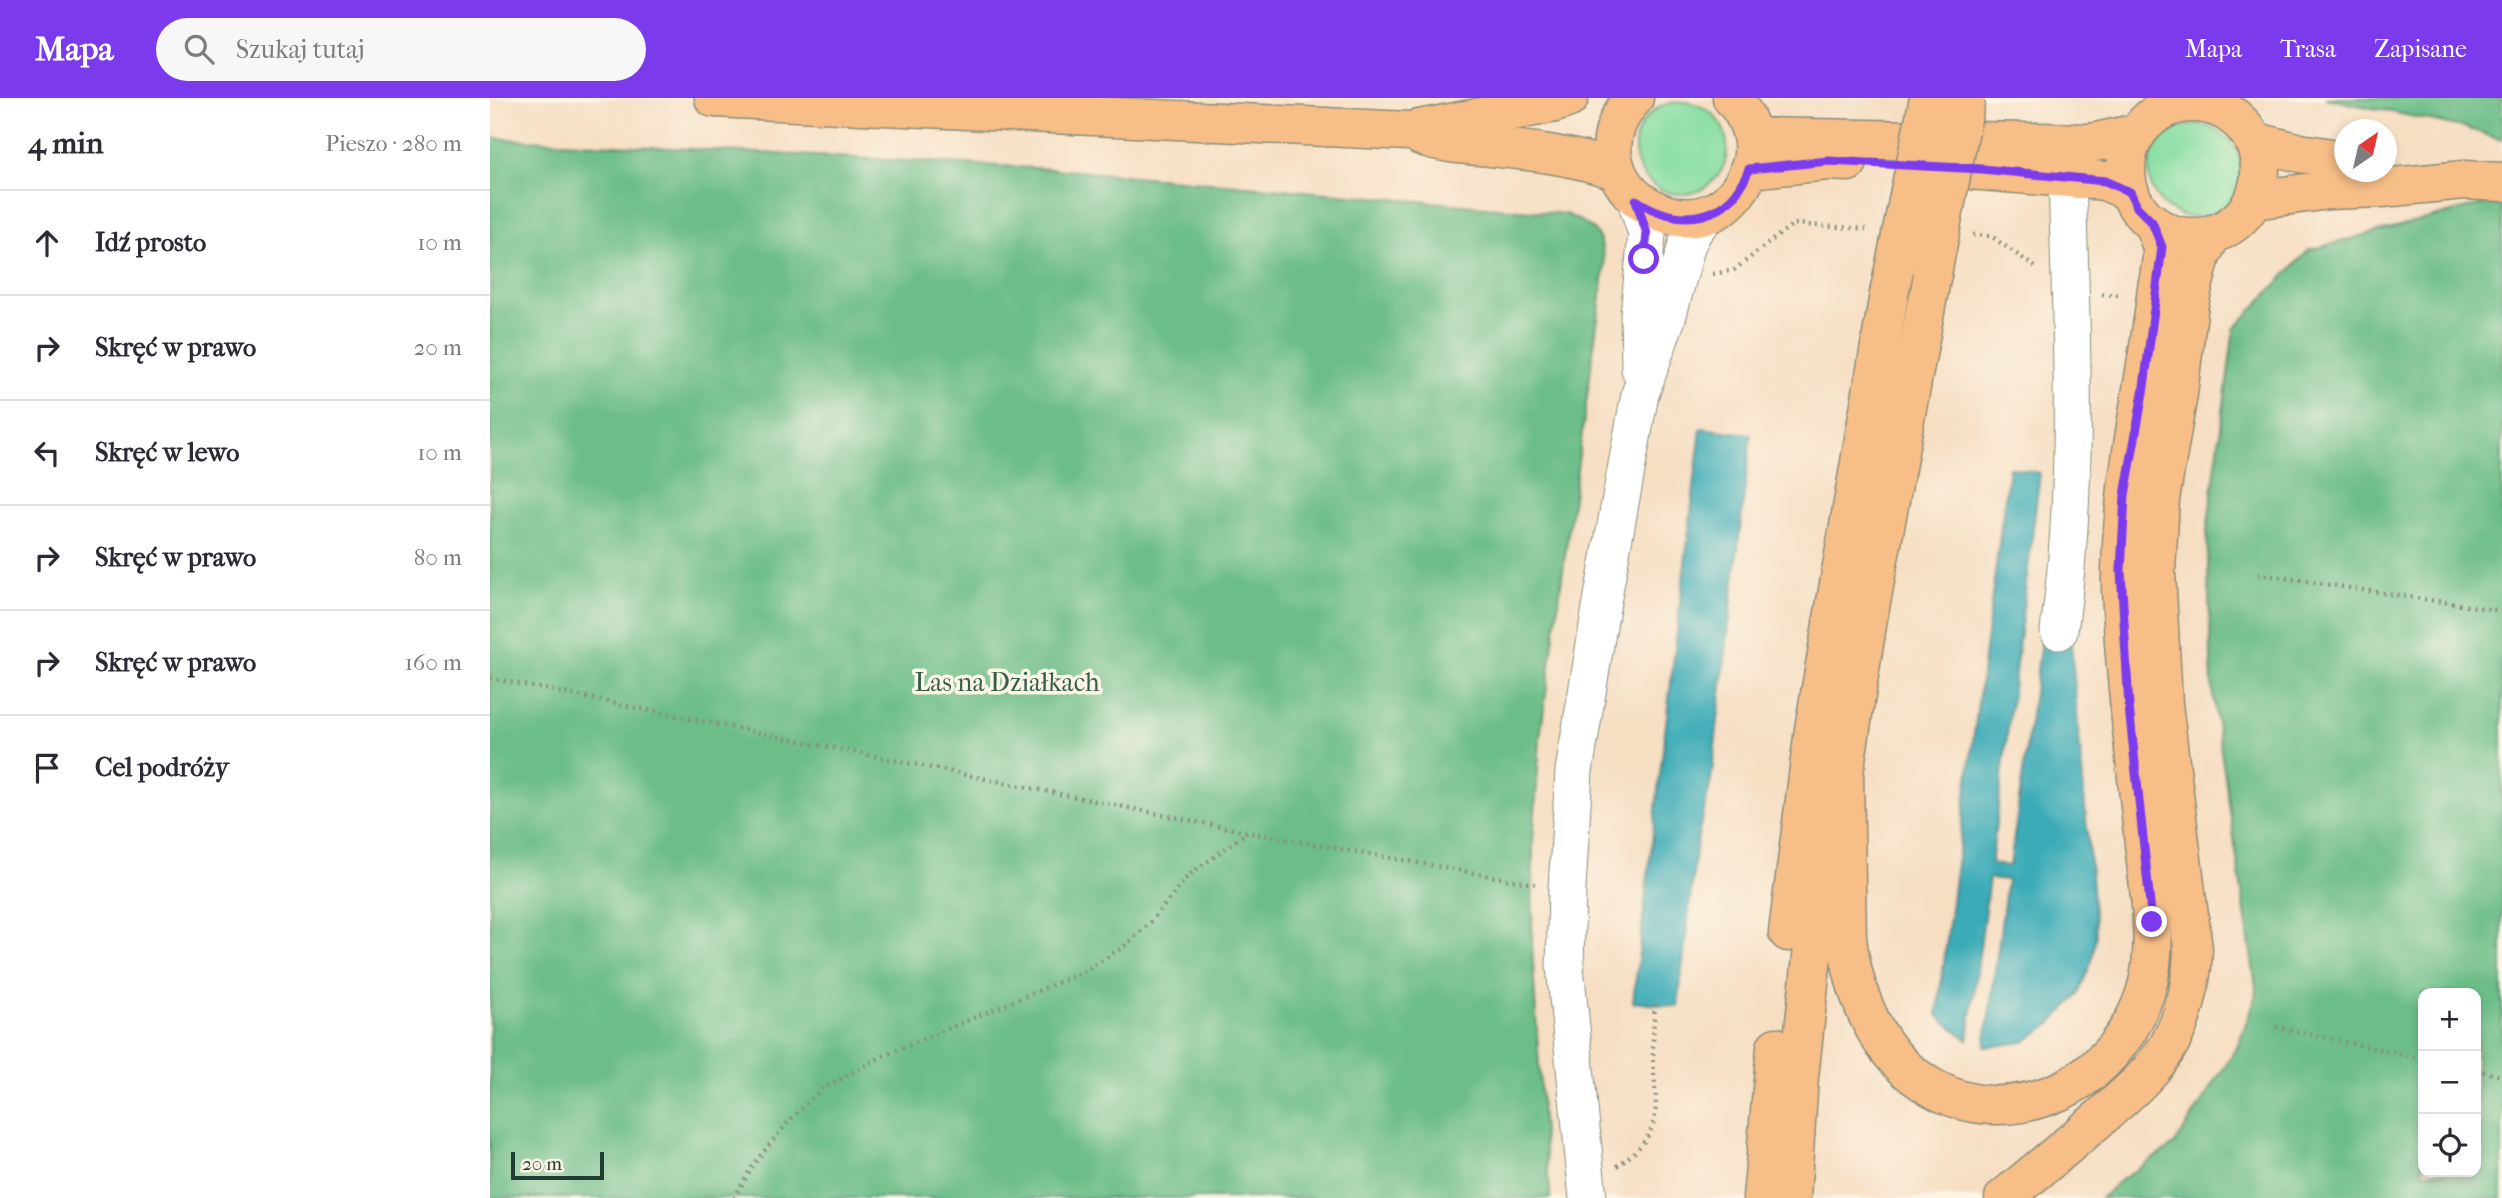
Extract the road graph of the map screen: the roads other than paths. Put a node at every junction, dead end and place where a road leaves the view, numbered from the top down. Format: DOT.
graph roads {
  1 [pos="714,98"];
  2 [pos="1569,98"];
  3 [pos="1732,98"];
  4 [pos="1929,98"];
  5 [pos="1966,98"];
  6 [pos="1627,106"];
  7 [pos="1467,119"];
  8 [pos="1409,131"];
  9 [pos="2137,133"];
  10 [pos="2253,141"];
  11 [pos="1751,153"];
  12 [pos="2334,158"];
  13 [pos="2397,167"];
  14 [pos="2067,176"];
  15 [pos="2464,180"];
  16 [pos="2502,182"];
  17 [pos="1626,185"];
  18 [pos="2130,192"];
  19 [pos="2253,200"];
  20 [pos="1708,213"];
  21 [pos="2152,222"];
  22 [pos="2212,234"];
  23 [pos="1640,394"];
  24 [pos="2059,631"];
  25 [pos="1844,774"];
  26 [pos="1586,1186"];
  27 [pos="1762,1198"];
  28 [pos="1791,1198"];
  29 [pos="2004,1198"];
  1 -- 8 [label="main road"];
  2 -- 7 [label="main road"];
  3 -- 11 [label="main road"];
  4 -- 27 [label="main road, bridge"];
  5 -- 25 [label="main road, bridge"];
  6 -- 7 [label="main road"];
  6 -- 17 [label="main road"];
  7 -- 8 [label="main road"];
  8 -- 17 [label="main road"];
  9 -- 10 [label="main road"];
  9 -- 11 [label="main road"];
  9 -- 18 [label="main road"];
  10 -- 12 [label="main road"];
  10 -- 19 [label="main road"];
  11 -- 14 [label="main road"];
  11 -- 20 [label="main road"];
  13 -- 15 [label="main road"];
  14 -- 18 [label="main road"];
  14 -- 24 [label="street"];
  15 -- 16 [label="main road"];
  15 -- 19 [label="main road"];
  17 -- 20 [label="main road"];
  17 -- 23 [label="street"];
  18 -- 21 [label="main road"];
  19 -- 22 [label="main road"];
  20 -- 23 [label="street"];
  21 -- 22 [label="main road"];
  21 -- 25 [label="main road"];
  22 -- 29 [label="main road"];
  23 -- 26 [label="street"];
  25 -- 28 [label="main road"];
}
